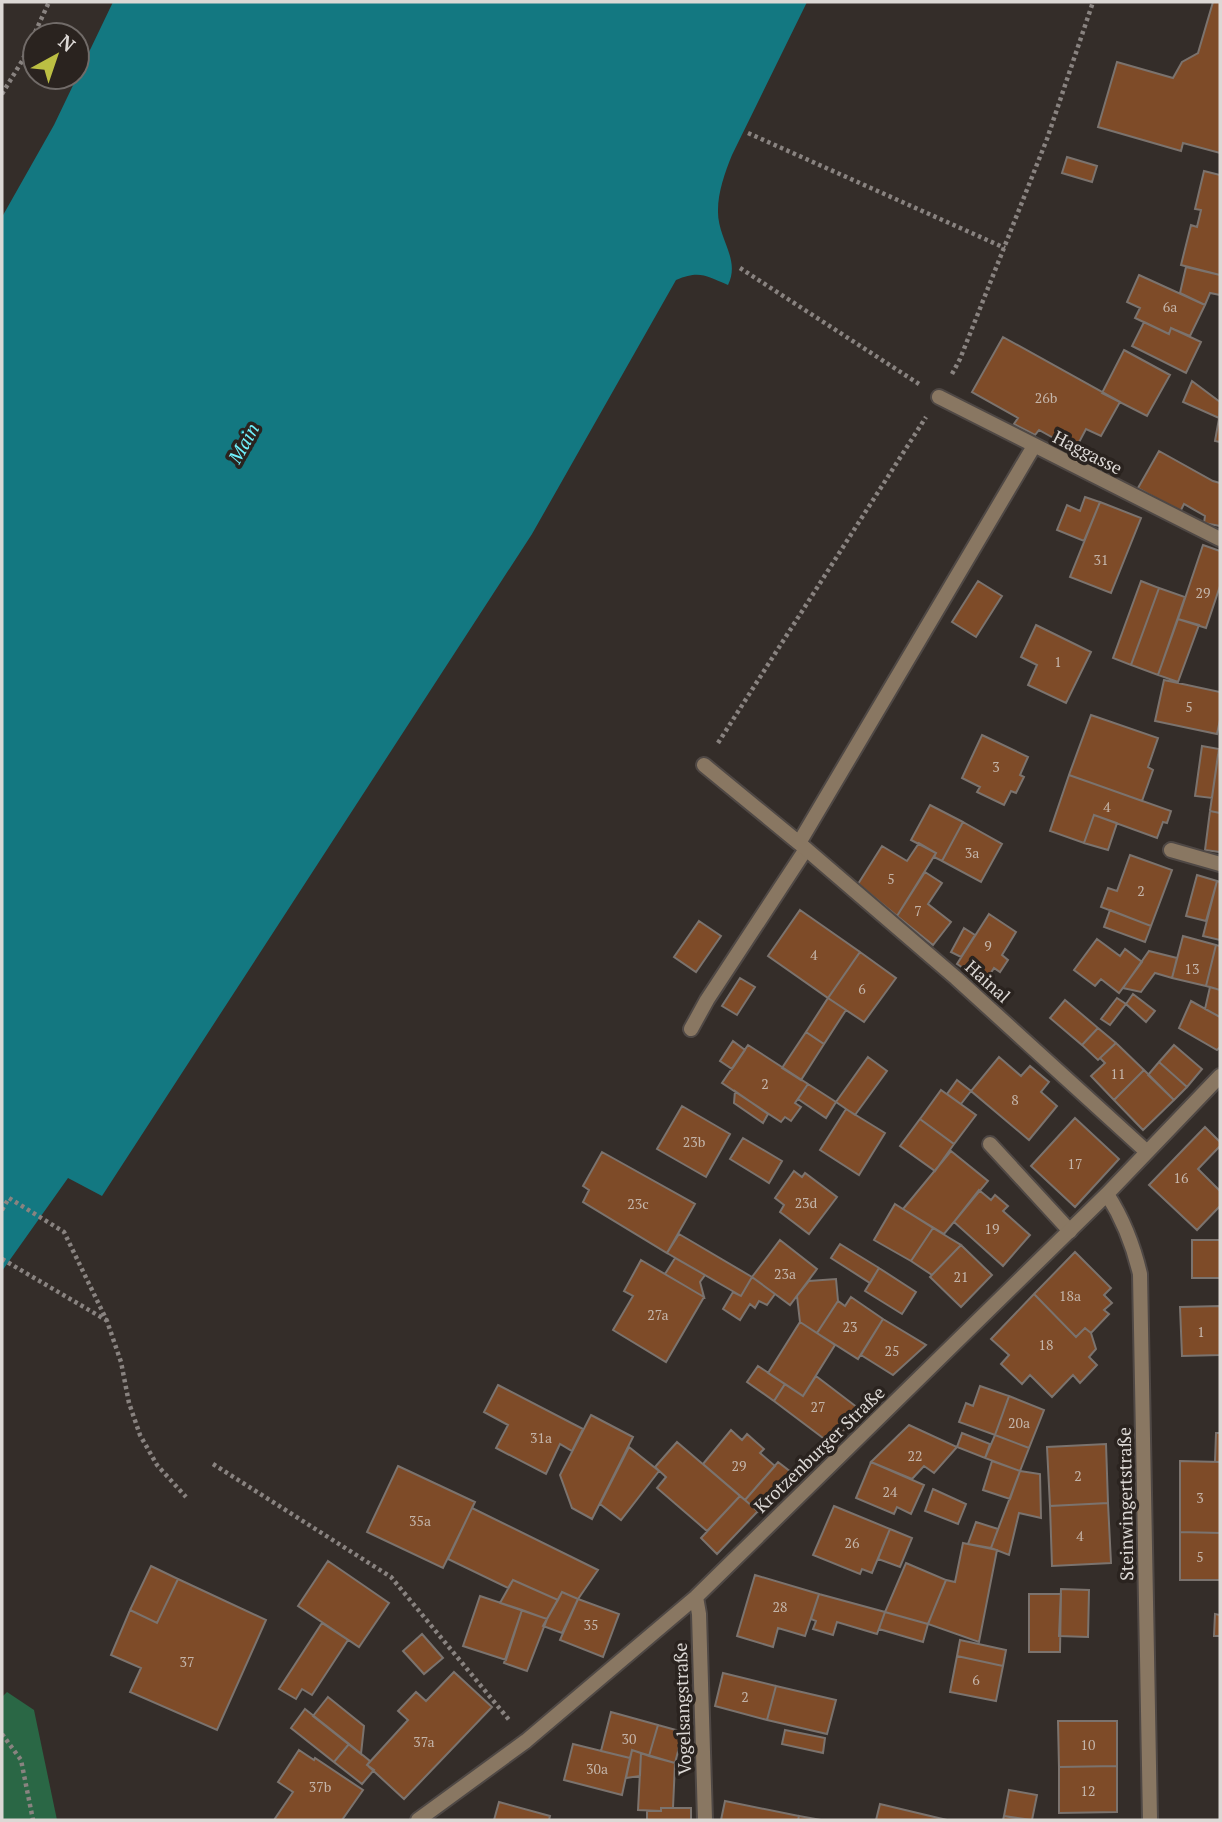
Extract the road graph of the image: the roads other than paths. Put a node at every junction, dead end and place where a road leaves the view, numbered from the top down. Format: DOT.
graph roads {
  1 [pos="939,397"];
  2 [pos="1034,446"];
  3 [pos="1220,538"];
  4 [pos="704,765"];
  5 [pos="803,846"];
  6 [pos="1171,850"];
  7 [pos="1220,864"];
  8 [pos="691,1029"];
  9 [pos="1220,1076"];
  10 [pos="989,1143"];
  11 [pos="1147,1153"];
  12 [pos="1107,1194"];
  13 [pos="1070,1231"];
  14 [pos="696,1597"];
  15 [pos="418,1820"];
  16 [pos="705,1820"];
  17 [pos="1150,1820"];
  1 -- 2 [label="street, Haggasse"];
  2 -- 3 [label="street, Haggasse"];
  2 -- 5 [label="street"];
  4 -- 5 [label="street, Hainal"];
  5 -- 8 [label="street"];
  5 -- 11 [label="street, Hainal"];
  6 -- 7 [label="street"];
  9 -- 11 [label="street, Krotzenburger Straße"];
  10 -- 13 [label="street"];
  11 -- 12 [label="street, Krotzenburger Straße"];
  12 -- 13 [label="street, Krotzenburger Straße"];
  12 -- 17 [label="street, Steinwingertstraße"];
  13 -- 14 [label="street, Krotzenburger Straße"];
  14 -- 15 [label="street, Krotzenburger Straße"];
  14 -- 16 [label="street, Vogelsangstraße"];
}
